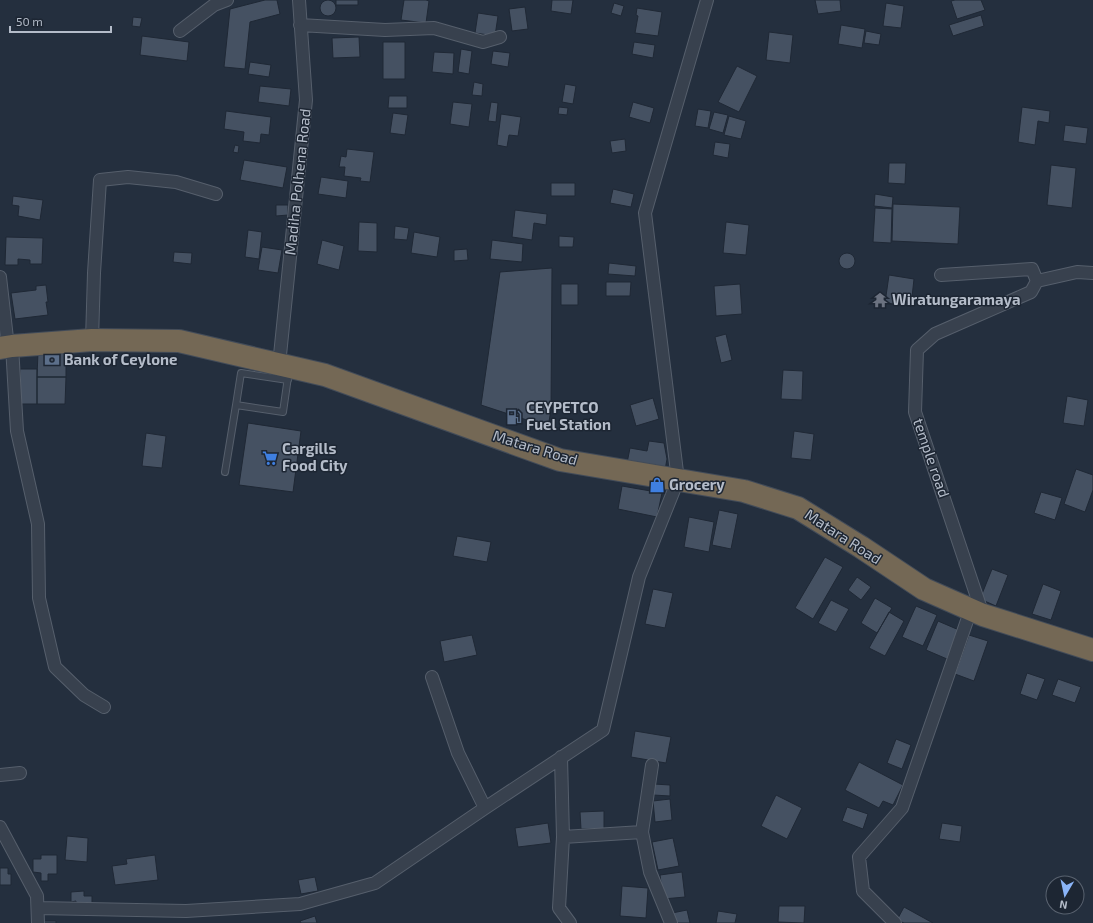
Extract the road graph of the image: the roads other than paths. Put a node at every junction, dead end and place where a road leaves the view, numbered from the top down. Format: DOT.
graph roads {
  1 [pos="227,0"];
  2 [pos="299,0"];
  3 [pos="707,0"];
  4 [pos="300,25"];
  5 [pos="180,31"];
  6 [pos="500,37"];
  7 [pos="216,194"];
  8 [pos="1093,273"];
  9 [pos="941,274"];
  10 [pos="0,277"];
  11 [pos="1038,281"];
  12 [pos="92,340"];
  13 [pos="7,347"];
  14 [pos="285,371"];
  15 [pos="236,405"];
  16 [pos="225,472"];
  17 [pos="678,480"];
  18 [pos="977,612"];
  19 [pos="1093,650"];
  20 [pos="432,677"];
  21 [pos="104,707"];
  22 [pos="562,757"];
  23 [pos="652,765"];
  24 [pos="20,773"];
  25 [pos="0,775"];
  26 [pos="485,808"];
  27 [pos="0,827"];
  28 [pos="642,832"];
  29 [pos="563,838"];
  30 [pos="38,908"];
  31 [pos="38,923"];
  32 [pos="570,923"];
  33 [pos="670,923"];
  34 [pos="895,923"];
  1 -- 5 [label="street"];
  2 -- 4 [label="street, Madiha Polhena Road"];
  3 -- 17 [label="street"];
  4 -- 6 [label="street"];
  4 -- 14 [label="street, Madiha Polhena Road"];
  7 -- 12 [label="street"];
  8 -- 11 [label="street"];
  9 -- 11 [label="street"];
  10 -- 13 [label="street"];
  11 -- 18 [label="street, temple road"];
  12 -- 13 [label="highway, Matara Road"];
  12 -- 14 [label="highway, Matara Road"];
  13 -- 21 [label="street"];
  14 -- 15 [label="lane"];
  14 -- 15 [label="lane"];
  14 -- 17 [label="highway, Matara Road"];
  15 -- 16 [label="lane"];
  17 -- 18 [label="highway, Matara Road"];
  17 -- 22 [label="street"];
  18 -- 19 [label="highway, Matara Road"];
  18 -- 34 [label="street"];
  20 -- 26 [label="street"];
  22 -- 26 [label="street"];
  22 -- 29 [label="street"];
  23 -- 28 [label="street"];
  24 -- 25 [label="street"];
  26 -- 30 [label="street"];
  27 -- 30 [label="street"];
  28 -- 29 [label="street"];
  28 -- 33 [label="street"];
  29 -- 32 [label="street"];
  30 -- 31 [label="street"];
}
